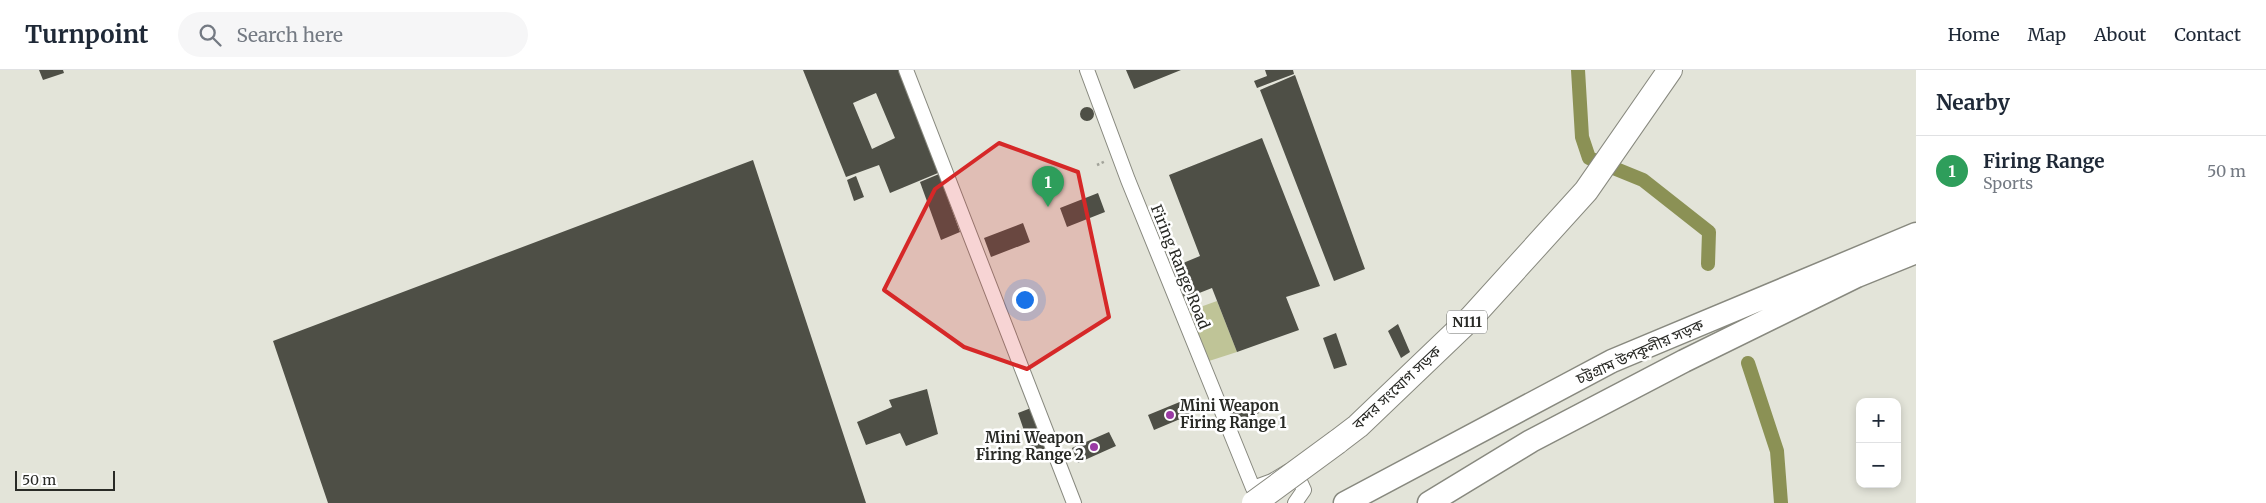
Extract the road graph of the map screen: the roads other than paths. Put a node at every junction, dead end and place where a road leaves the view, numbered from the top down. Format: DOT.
graph roads {
  1 [pos="906,70"];
  2 [pos="1087,70"];
  3 [pos="1670,70"];
  4 [pos="1916,234"];
  5 [pos="1916,252"];
  6 [pos="1074,503"];
  7 [pos="1254,503"];
  8 [pos="1295,503"];
  9 [pos="1345,503"];
  10 [pos="1429,503"];
  1 -- 6 [label="street"];
  2 -- 8 [label="street, Firing Range Road"];
  3 -- 7 [label="highway, বন্দর সংযোগ সড়ক / N111, bridge"];
  4 -- 9 [label="main road, চট্টগ্রাম উপকূলীয় সড়ক"];
  5 -- 10 [label="main road, চট্টগ্রাম উপকূলীয় সড়ক"];
}
